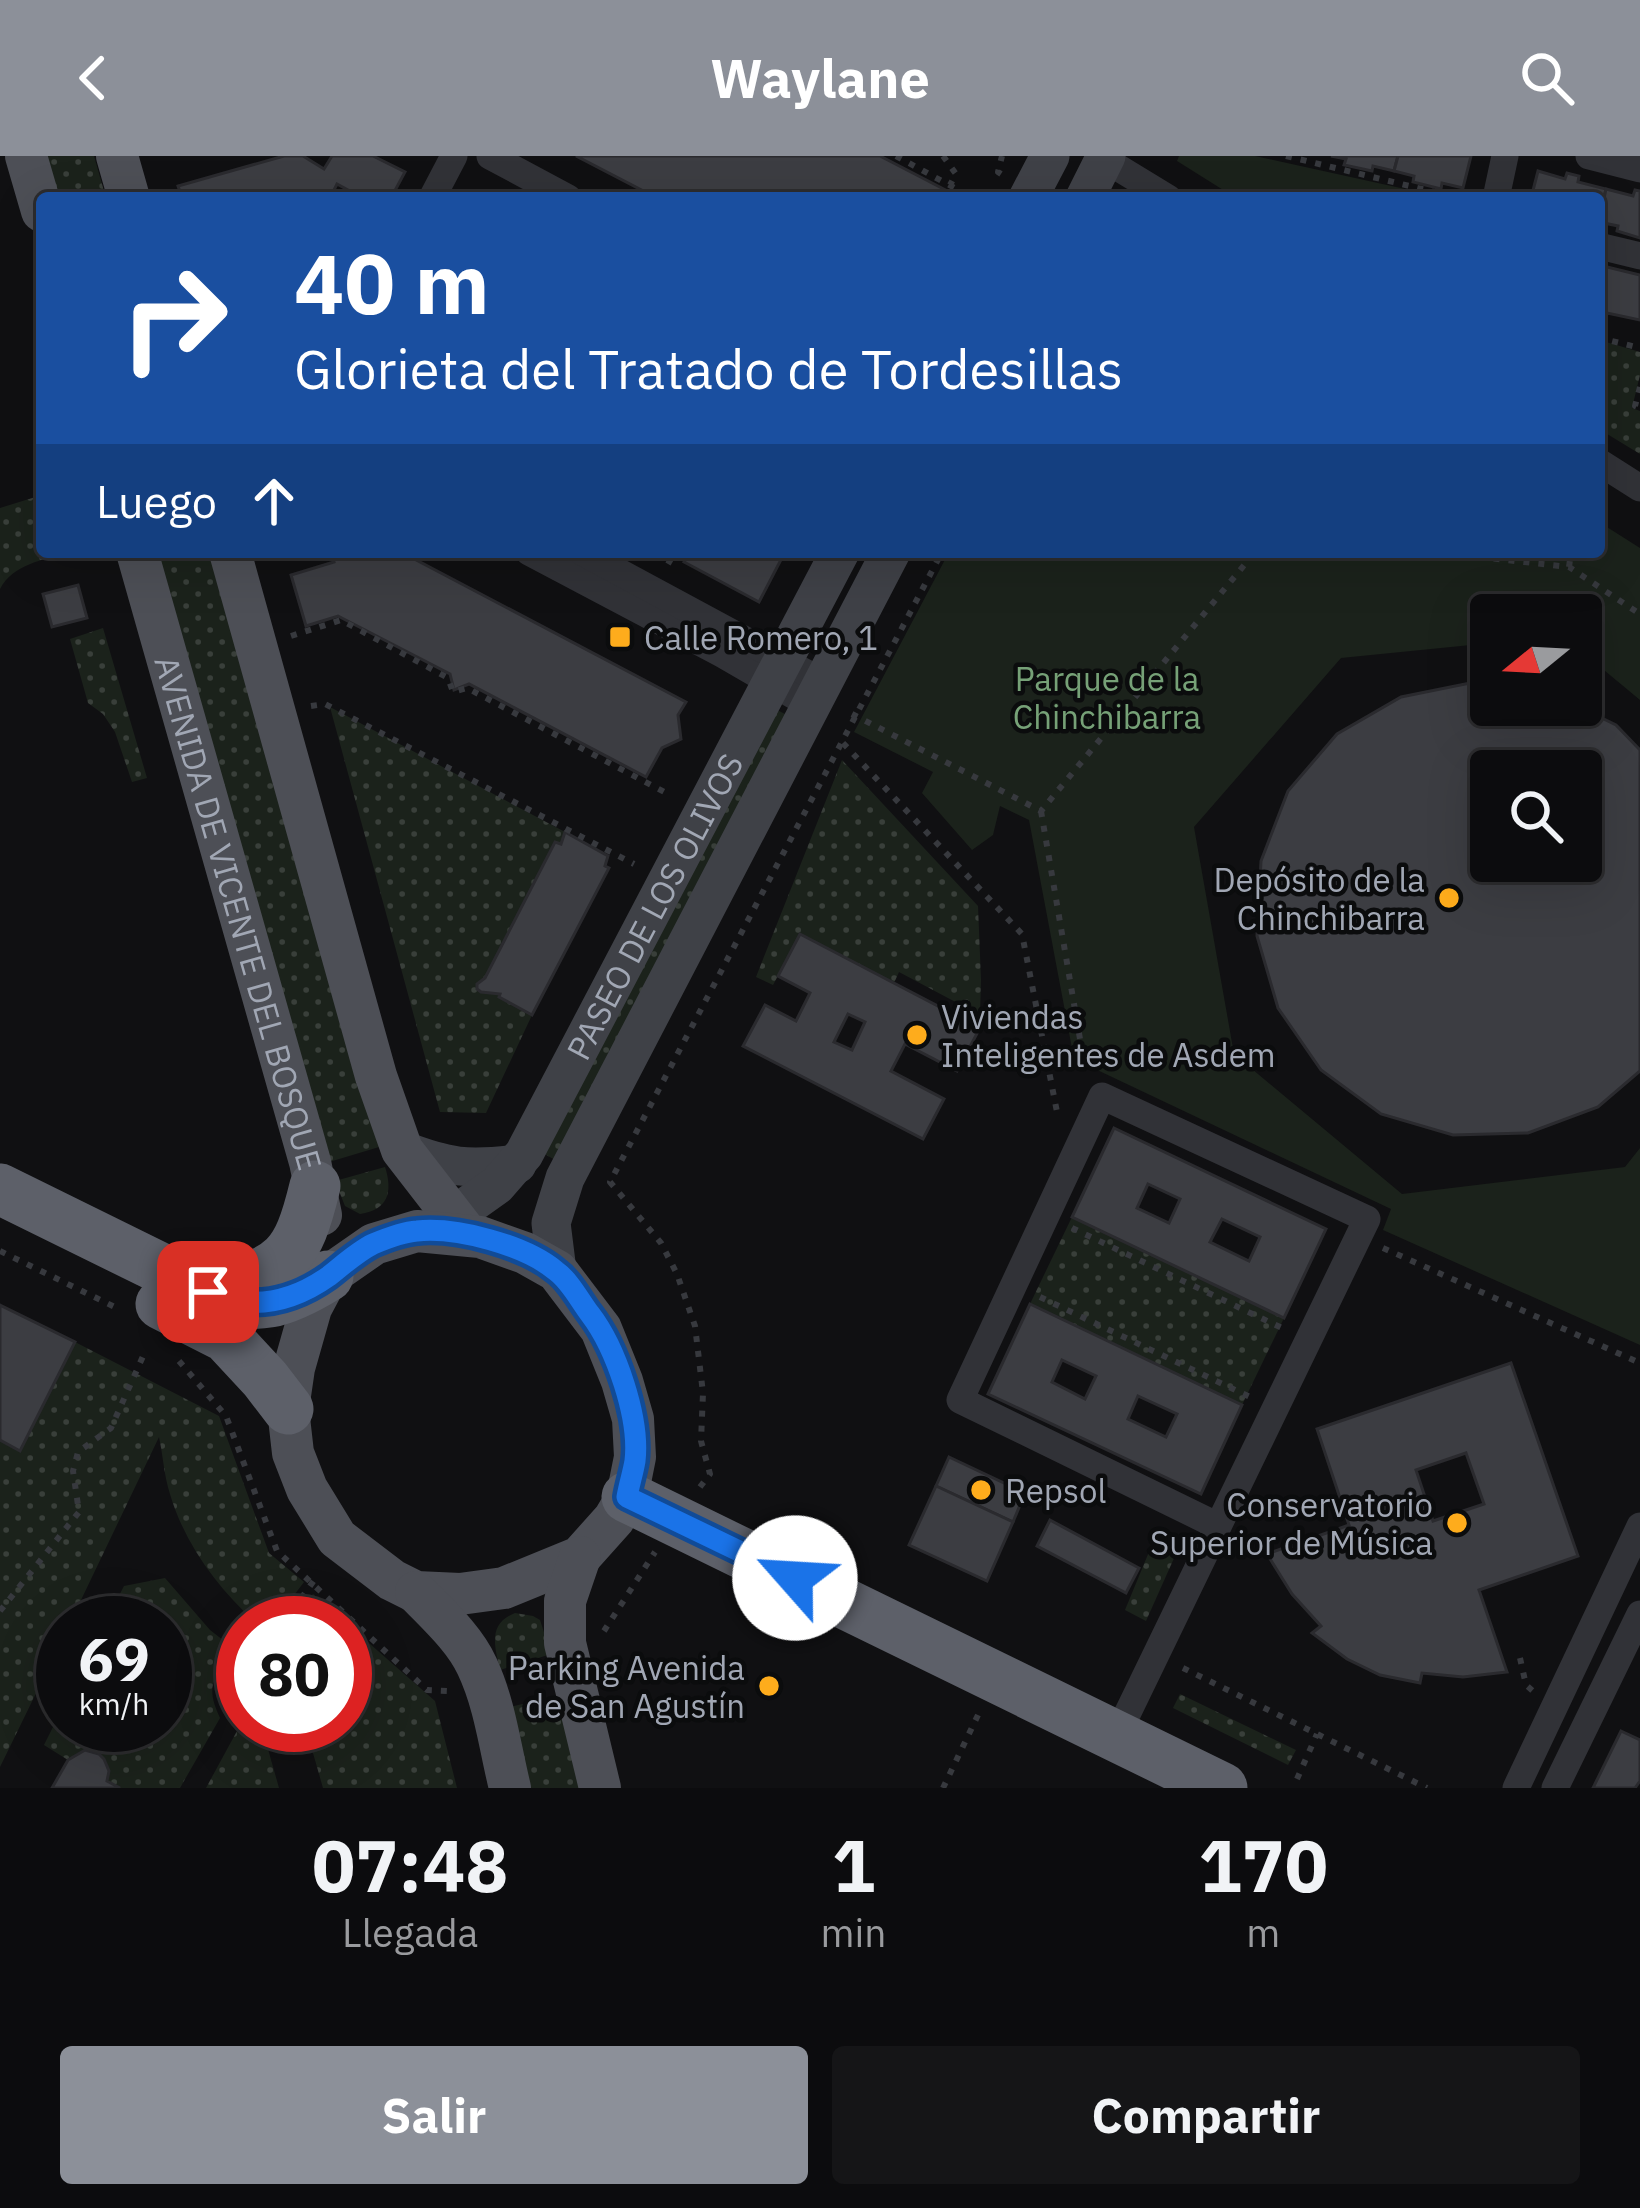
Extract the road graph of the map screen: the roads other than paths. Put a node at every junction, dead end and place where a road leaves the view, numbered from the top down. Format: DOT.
graph roads {
  1 [pos="26,156"];
  2 [pos="117,156"];
  3 [pos="454,156"];
  4 [pos="490,156"];
  5 [pos="1051,156"];
  6 [pos="1505,156"];
  7 [pos="1588,156"];
  8 [pos="1104,157"];
  9 [pos="1640,169"];
  10 [pos="36,192"];
  11 [pos="127,192"];
  12 [pos="435,192"];
  13 [pos="557,192"];
  14 [pos="1031,192"];
  15 [pos="1088,192"];
  16 [pos="1159,192"];
  17 [pos="1497,192"];
  18 [pos="1605,247"];
  19 [pos="1640,256"];
  20 [pos="1605,466"];
  21 [pos="1640,488"];
  22 [pos="139,558"];
  23 [pos="232,558"];
  24 [pos="541,558"];
  25 [pos="592,558"];
  26 [pos="837,558"];
  27 [pos="889,558"];
  28 [pos="776,671"];
  29 [pos="827,707"];
  30 [pos="401,1150"];
  31 [pos="517,1164"];
  32 [pos="315,1186"];
  33 [pos="0,1190"];
  34 [pos="0,1222"];
  35 [pos="451,1228"];
  36 [pos="557,1271"];
  37 [pos="328,1276"];
  38 [pos="208,1292"];
  39 [pos="288,1409"];
  40 [pos="627,1497"];
  41 [pos="1218,1526"];
  42 [pos="1640,1526"];
  43 [pos="580,1557"];
  44 [pos="416,1592"];
  45 [pos="1640,1614"];
  46 [pos="1116,1737"];
  47 [pos="510,1788"];
  48 [pos="600,1788"];
  49 [pos="1222,1788"];
  50 [pos="1516,1788"];
  51 [pos="1555,1788"];
  1 -- 10 [label="main road"];
  2 -- 11 [label="main road"];
  3 -- 12 [label="street"];
  4 -- 13 [label="street"];
  5 -- 14 [label="main road"];
  6 -- 17 [label="street"];
  7 -- 9 [label="street"];
  8 -- 15 [label="main road"];
  8 -- 16 [label="street"];
  18 -- 19 [label="street"];
  20 -- 21 [label="street"];
  22 -- 32 [label="main road, AVENIDA DE VICENTE DEL BOSQUE"];
  23 -- 30 [label="main road"];
  24 -- 28 [label="street"];
  25 -- 28 [label="street"];
  26 -- 28 [label="main road, PASEO DE LOS OLIVOS"];
  27 -- 29 [label="main road, PASEO DE LOS OLIVOS"];
  28 -- 29 [label="street"];
  28 -- 31 [label="main road, PASEO DE LOS OLIVOS"];
  29 -- 36 [label="main road, PASEO DE LOS OLIVOS"];
  30 -- 31 [label="main road"];
  30 -- 35 [label="main road"];
  31 -- 35 [label="main road, PASEO DE LOS OLIVOS"];
  32 -- 37 [label="main road, AVENIDA DE VICENTE DEL BOSQUE"];
  32 -- 38 [label="highway"];
  33 -- 38 [label="highway"];
  34 -- 39 [label="highway"];
  35 -- 36 [label="main road"];
  35 -- 37 [label="main road"];
  36 -- 40 [label="main road"];
  37 -- 38 [label="highway"];
  37 -- 39 [label="main road"];
  39 -- 44 [label="main road"];
  40 -- 43 [label="main road"];
  40 -- 46 [label="highway"];
  41 -- 41 [label="street"];
  41 -- 46 [label="street"];
  42 -- 50 [label="street"];
  43 -- 44 [label="main road"];
  43 -- 48 [label="main road"];
  44 -- 47 [label="main road"];
  45 -- 51 [label="street"];
  46 -- 49 [label="highway"];
}
